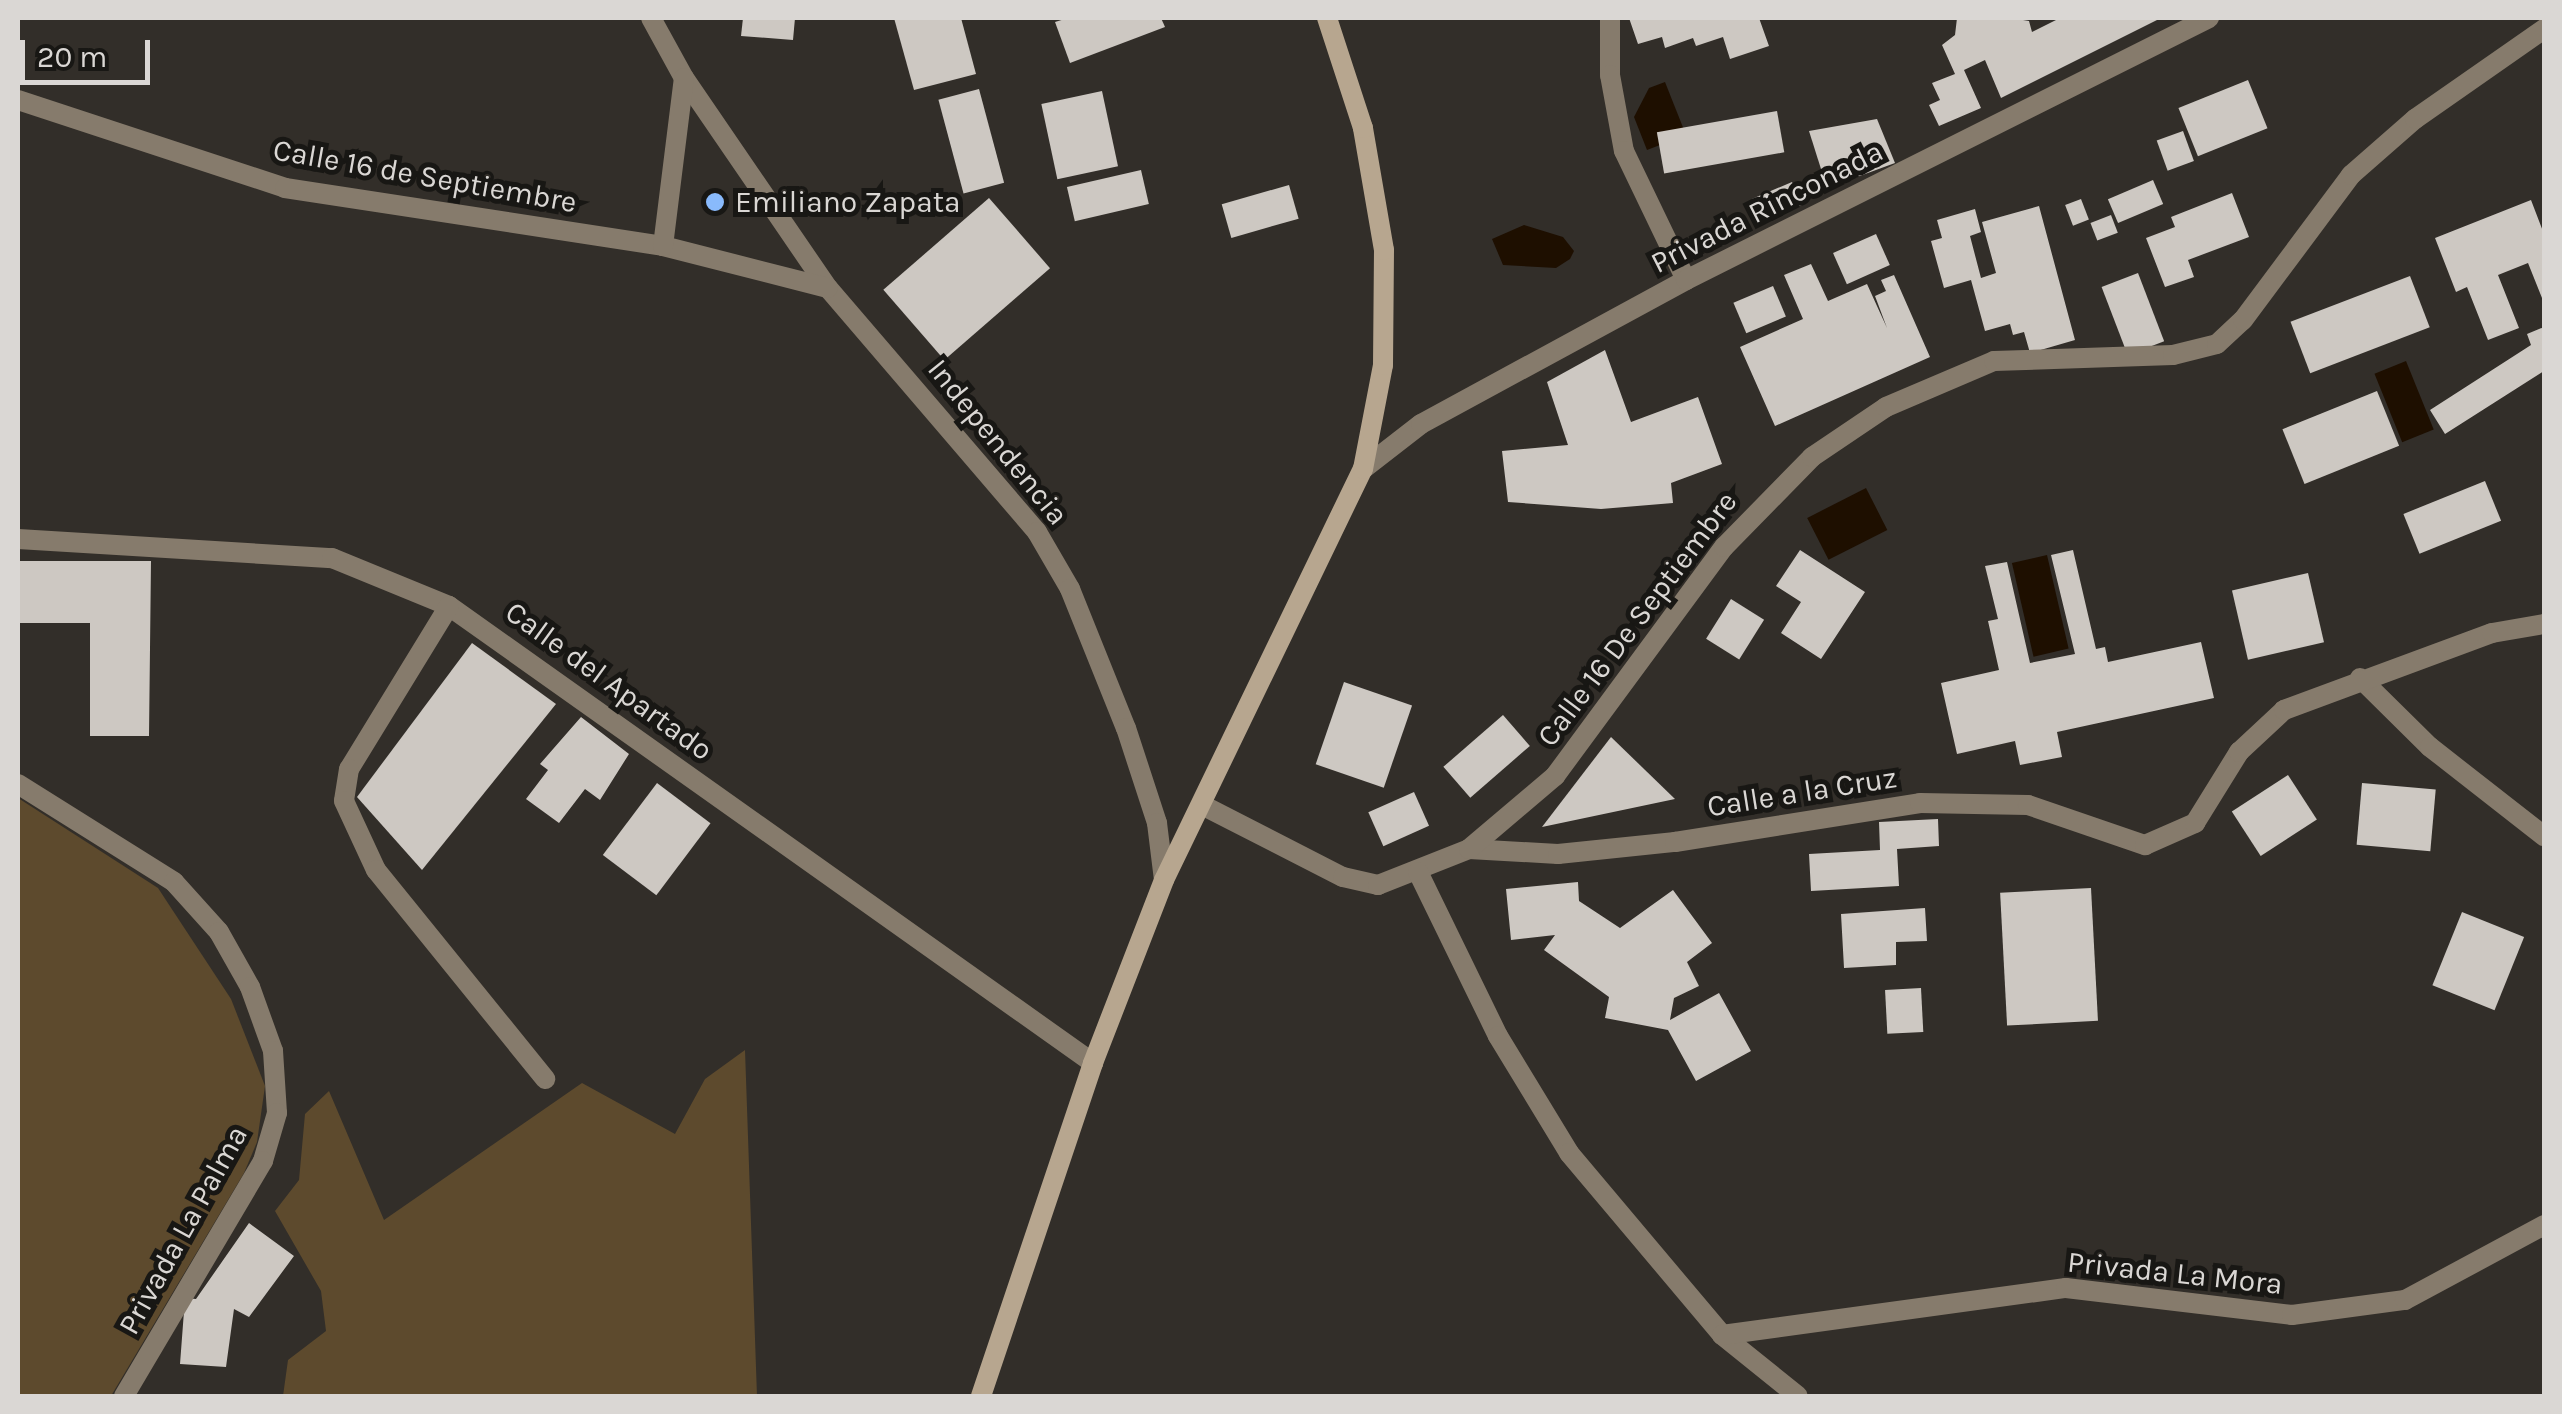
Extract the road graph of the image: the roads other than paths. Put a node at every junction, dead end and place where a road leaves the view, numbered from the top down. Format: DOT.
graph roads {
  1 [pos="651,18"];
  2 [pos="1327,18"];
  3 [pos="1610,18"];
  4 [pos="2209,18"];
  5 [pos="2544,28"];
  6 [pos="684,78"];
  7 [pos="18,100"];
  8 [pos="663,246"];
  9 [pos="1686,280"];
  10 [pos="828,288"];
  11 [pos="1363,469"];
  12 [pos="18,538"];
  13 [pos="449,606"];
  14 [pos="2544,624"];
  15 [pos="2360,678"];
  16 [pos="18,784"];
  17 [pos="1204,806"];
  18 [pos="2544,836"];
  19 [pos="1469,849"];
  20 [pos="1418,872"];
  21 [pos="1164,880"];
  22 [pos="1093,1063"];
  23 [pos="545,1079"];
  24 [pos="2544,1225"];
  25 [pos="1722,1335"];
  26 [pos="124,1396"];
  27 [pos="981,1396"];
  28 [pos="1798,1396"];
  1 -- 6 [label="street, Independencia"];
  2 -- 11 [label="main road"];
  3 -- 9 [label="street"];
  4 -- 9 [label="street, Privada Rinconada"];
  5 -- 19 [label="street, Calle 16 De Septiembre"];
  6 -- 8 [label="street"];
  6 -- 10 [label="street, Independencia"];
  7 -- 8 [label="street, Calle 16 de Septiembre"];
  8 -- 10 [label="street, Calle 16 de Septiembre"];
  9 -- 11 [label="street, Privada Rinconada"];
  10 -- 21 [label="street, Independencia"];
  11 -- 17 [label="main road"];
  12 -- 13 [label="street, Calle del Apartado"];
  13 -- 22 [label="street, Calle del Apartado"];
  13 -- 23 [label="street"];
  14 -- 15 [label="street, Calle a la Cruz"];
  15 -- 18 [label="street"];
  15 -- 19 [label="street, Calle a la Cruz"];
  16 -- 26 [label="street, Privada La Palma"];
  17 -- 20 [label="street, Calle a la Cruz"];
  17 -- 21 [label="main road"];
  19 -- 20 [label="street, Calle a la Cruz"];
  20 -- 25 [label="street"];
  21 -- 22 [label="main road"];
  22 -- 27 [label="main road"];
  24 -- 25 [label="street, Privada La Mora"];
  25 -- 28 [label="street"];
}
